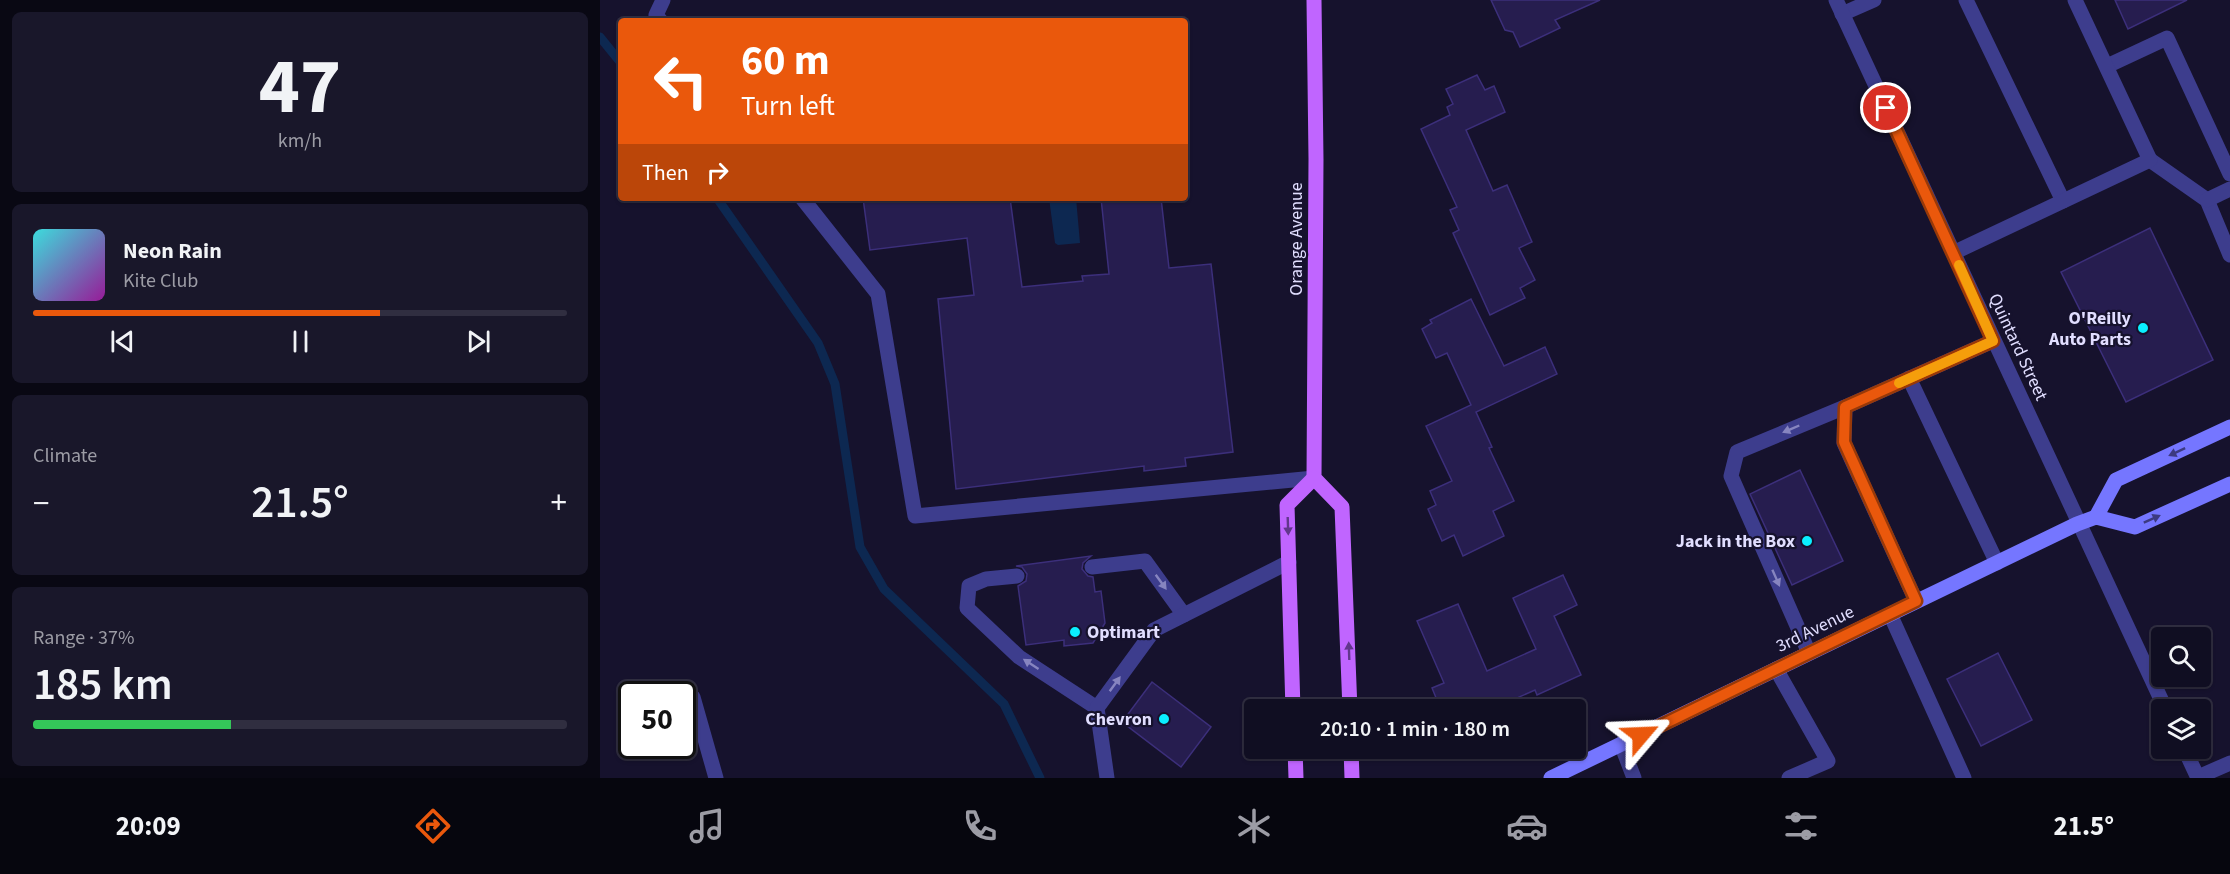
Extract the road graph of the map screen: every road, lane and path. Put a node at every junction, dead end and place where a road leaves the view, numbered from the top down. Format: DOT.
graph roads {
  1 [pos="663,0"];
  2 [pos="1314,0"];
  3 [pos="1874,0"];
  4 [pos="1966,0"];
  5 [pos="2075,0"];
  6 [pos="1839,7"];
  7 [pos="658,18"];
  8 [pos="2107,66"];
  9 [pos="2150,160"];
  10 [pos="2230,174"];
  11 [pos="2230,189"];
  12 [pos="2207,200"];
  13 [pos="804,201"];
  14 [pos="2062,201"];
  15 [pos="1953,253"];
  16 [pos="2230,255"];
  17 [pos="1993,341"];
  18 [pos="1909,378"];
  19 [pos="1845,407"];
  20 [pos="2230,427"];
  21 [pos="1314,478"];
  22 [pos="2230,484"];
  23 [pos="2096,517"];
  24 [pos="2078,525"];
  25 [pos="1289,562"];
  26 [pos="1997,562"];
  27 [pos="1092,567"];
  28 [pos="1017,576"];
  29 [pos="1916,601"];
  30 [pos="1890,614"];
  31 [pos="1184,615"];
  32 [pos="1809,653"];
  33 [pos="1776,669"];
  34 [pos="1293,699"];
  35 [pos="1350,699"];
  36 [pos="2161,699"];
  37 [pos="696,708"];
  38 [pos="1097,708"];
  39 [pos="1621,744"];
  40 [pos="1295,759"];
  41 [pos="1351,759"];
  42 [pos="2189,759"];
  43 [pos="2230,763"];
  44 [pos="716,778"];
  45 [pos="1107,778"];
  46 [pos="1296,778"];
  47 [pos="1352,778"];
  48 [pos="1551,778"];
  49 [pos="1634,778"];
  50 [pos="1789,778"];
  51 [pos="1964,778"];
  52 [pos="2198,778"];
  1 -- 7 [label="street"];
  2 -- 21 [label="main road, Orange Avenue"];
  3 -- 6 [label="street"];
  4 -- 14 [label="street"];
  5 -- 8 [label="street"];
  6 -- 15 [label="street, Quintard Street"];
  8 -- 9 [label="street"];
  8 -- 10 [label="street"];
  9 -- 12 [label="street"];
  9 -- 14 [label="street"];
  11 -- 12 [label="street"];
  12 -- 16 [label="street"];
  13 -- 21 [label="street"];
  14 -- 15 [label="street"];
  15 -- 17 [label="street, Quintard Street"];
  17 -- 18 [label="street"];
  17 -- 24 [label="street, Quintard Street"];
  18 -- 19 [label="street"];
  18 -- 26 [label="street"];
  19 -- 29 [label="street"];
  19 -- 32 [label="street, one-way"];
  20 -- 23 [label="main road, one-way"];
  21 -- 25 [label="main road, one-way"];
  35 -- 21 [label="main road, one-way"];
  23 -- 22 [label="main road, one-way"];
  23 -- 24 [label="main road, 3rd Avenue"];
  24 -- 26 [label="main road, 3rd Avenue"];
  24 -- 36 [label="street, Quintard Street"];
  25 -- 31 [label="street"];
  25 -- 34 [label="main road"];
  26 -- 29 [label="main road, 3rd Avenue"];
  27 -- 31 [label="street, one-way"];
  38 -- 28 [label="street, one-way"];
  29 -- 30 [label="main road, 3rd Avenue"];
  30 -- 32 [label="main road, 3rd Avenue"];
  30 -- 51 [label="street"];
  38 -- 31 [label="street, one-way"];
  32 -- 33 [label="main road, 3rd Avenue"];
  33 -- 39 [label="main road, 3rd Avenue"];
  33 -- 50 [label="street"];
  37 -- 44 [label="street"];
  38 -- 45 [label="street"];
  39 -- 48 [label="main road, 3rd Avenue"];
  39 -- 49 [label="street"];
  40 -- 46 [label="main road"];
  41 -- 47 [label="main road"];
  42 -- 52 [label="street"];
  43 -- 52 [label="street"];
}
